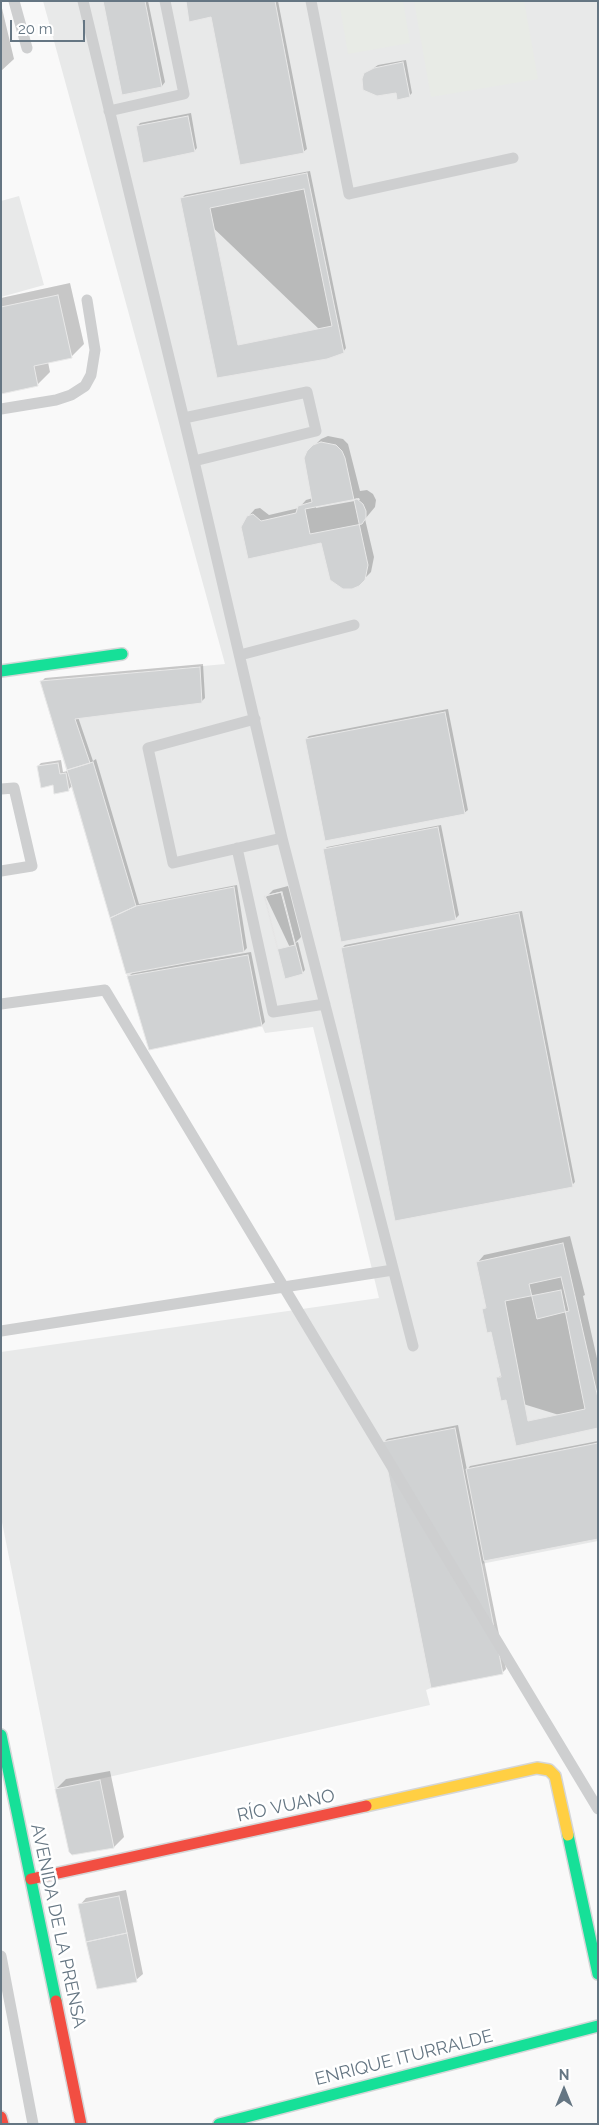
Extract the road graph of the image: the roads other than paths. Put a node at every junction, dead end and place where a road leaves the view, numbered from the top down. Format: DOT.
graph roads {
  1 [pos="14,1"];
  2 [pos="83,1"];
  3 [pos="165,1"];
  4 [pos="311,1"];
  5 [pos="27,48"];
  6 [pos="109,111"];
  7 [pos="513,158"];
  8 [pos="87,300"];
  9 [pos="1,410"];
  10 [pos="184,418"];
  11 [pos="194,461"];
  12 [pos="354,625"];
  13 [pos="122,654"];
  14 [pos="240,655"];
  15 [pos="1,671"];
  16 [pos="255,719"];
  17 [pos="1,789"];
  18 [pos="282,838"];
  19 [pos="237,848"];
  20 [pos="1,871"];
  21 [pos="1,1004"];
  22 [pos="325,1004"];
  23 [pos="393,1270"];
  24 [pos="1,1330"];
  25 [pos="413,1346"];
  26 [pos="1,1735"];
  27 [pos="598,1809"];
  28 [pos="31,1879"];
  29 [pos="1,1956"];
  30 [pos="598,1974"];
  31 [pos="598,2026"];
  32 [pos="1,2117"];
  33 [pos="3,2124"];
  34 [pos="33,2124"];
  35 [pos="81,2124"];
  36 [pos="219,2124"];
  1 -- 5 [label="lane"];
  2 -- 6 [label="lane"];
  3 -- 6 [label="lane"];
  4 -- 7 [label="lane"];
  6 -- 10 [label="lane"];
  8 -- 9 [label="lane"];
  10 -- 11 [label="lane"];
  10 -- 11 [label="lane"];
  11 -- 14 [label="lane"];
  12 -- 14 [label="lane"];
  13 -- 15 [label="street"];
  14 -- 16 [label="lane"];
  16 -- 18 [label="lane"];
  16 -- 19 [label="lane"];
  17 -- 20 [label="lane"];
  18 -- 19 [label="lane"];
  18 -- 22 [label="lane"];
  19 -- 22 [label="lane"];
  21 -- 27 [label="lane"];
  22 -- 23 [label="lane"];
  23 -- 24 [label="lane"];
  23 -- 25 [label="lane"];
  26 -- 28 [label="street, AVENIDA DE LA PRENSA"];
  28 -- 30 [label="street, RÍO VUANO"];
  28 -- 35 [label="street, AVENIDA DE LA PRENSA"];
  29 -- 34 [label="lane"];
  31 -- 36 [label="street, ENRIQUE ITURRALDE"];
  32 -- 33 [label="street"];
}
